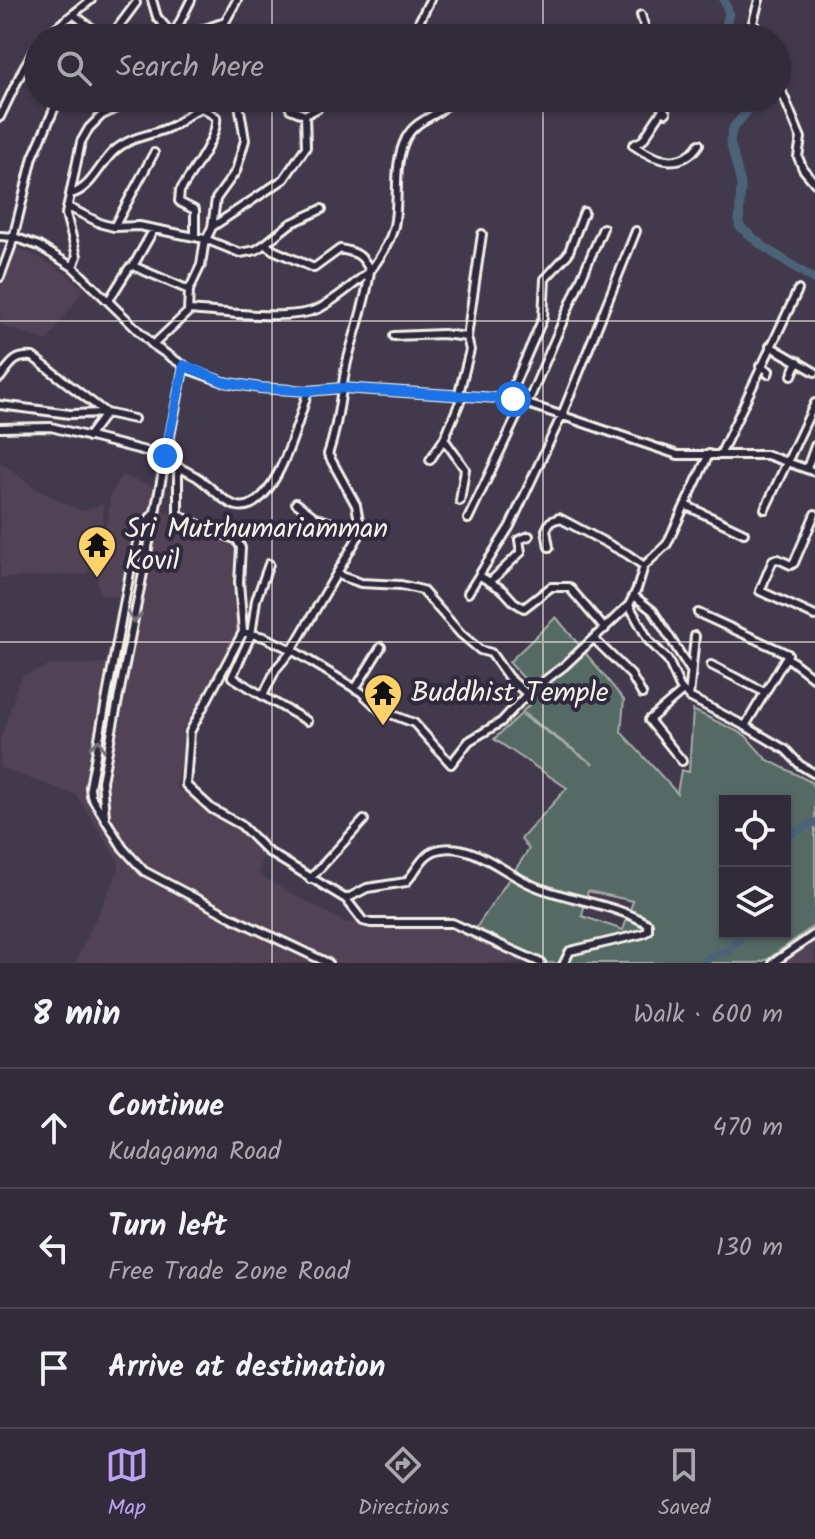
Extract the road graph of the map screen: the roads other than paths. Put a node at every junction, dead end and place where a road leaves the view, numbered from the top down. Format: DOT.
graph roads {
  1 [pos="91,0"];
  2 [pos="152,0"];
  3 [pos="191,0"];
  4 [pos="237,0"];
  5 [pos="430,0"];
  6 [pos="759,0"];
  7 [pos="136,3"];
  8 [pos="73,14"];
  9 [pos="641,15"];
  10 [pos="60,24"];
  11 [pos="87,24"];
  12 [pos="119,24"];
  13 [pos="164,24"];
  14 [pos="179,24"];
  15 [pos="219,24"];
  16 [pos="418,24"];
  17 [pos="644,24"];
  18 [pos="754,24"];
  19 [pos="24,67"];
  20 [pos="53,112"];
  21 [pos="108,112"];
  22 [pos="192,112"];
  23 [pos="208,112"];
  24 [pos="240,112"];
  25 [pos="298,112"];
  26 [pos="311,112"];
  27 [pos="439,112"];
  28 [pos="664,112"];
  29 [pos="790,112"];
  30 [pos="305,115"];
  31 [pos="0,117"];
  32 [pos="699,144"];
  33 [pos="154,153"];
  34 [pos="815,183"];
  35 [pos="71,194"];
  36 [pos="68,207"];
  37 [pos="322,209"];
  38 [pos="584,212"];
  39 [pos="114,227"];
  40 [pos="212,227"];
  41 [pos="603,228"];
  42 [pos="154,229"];
  43 [pos="636,231"];
  44 [pos="482,234"];
  45 [pos="0,236"];
  46 [pos="14,237"];
  47 [pos="195,237"];
  48 [pos="206,240"];
  49 [pos="265,244"];
  50 [pos="133,266"];
  51 [pos="73,267"];
  52 [pos="370,271"];
  53 [pos="0,277"];
  54 [pos="189,290"];
  55 [pos="798,290"];
  56 [pos="109,300"];
  57 [pos="189,310"];
  58 [pos="394,336"];
  59 [pos="467,337"];
  60 [pos="153,345"];
  61 [pos="770,346"];
  62 [pos="798,361"];
  63 [pos="184,365"];
  64 [pos="760,366"];
  65 [pos="815,372"];
  66 [pos="768,374"];
  67 [pos="792,375"];
  68 [pos="0,378"];
  69 [pos="342,388"];
  70 [pos="308,391"];
  71 [pos="460,397"];
  72 [pos="508,399"];
  73 [pos="526,401"];
  74 [pos="815,403"];
  75 [pos="0,405"];
  76 [pos="106,413"];
  77 [pos="562,415"];
  78 [pos="134,419"];
  79 [pos="0,428"];
  80 [pos="88,437"];
  81 [pos="444,439"];
  82 [pos="815,446"];
  83 [pos="709,454"];
  84 [pos="720,455"];
  85 [pos="165,456"];
  86 [pos="430,460"];
  87 [pos="788,462"];
  88 [pos="175,465"];
  89 [pos="807,468"];
  90 [pos="815,472"];
  91 [pos="460,501"];
  92 [pos="296,503"];
  93 [pos="685,505"];
  94 [pos="765,509"];
  95 [pos="154,513"];
  96 [pos="815,514"];
  97 [pos="468,519"];
  98 [pos="361,532"];
  99 [pos="744,533"];
  100 [pos="529,536"];
  101 [pos="549,547"];
  102 [pos="269,564"];
  103 [pos="644,566"];
  104 [pos="338,572"];
  105 [pos="480,576"];
  106 [pos="490,582"];
  107 [pos="468,593"];
  108 [pos="634,596"];
  109 [pos="629,605"];
  110 [pos="698,613"];
  111 [pos="815,616"];
  112 [pos="605,629"];
  113 [pos="243,632"];
  114 [pos="251,635"];
  115 [pos="695,636"];
  116 [pos="594,639"];
  117 [pos="381,647"];
  118 [pos="292,650"];
  119 [pos="788,658"];
  120 [pos="711,665"];
  121 [pos="691,671"];
  122 [pos="815,679"];
  123 [pos="355,689"];
  124 [pos="764,692"];
  125 [pos="527,694"];
  126 [pos="642,694"];
  127 [pos="686,694"];
  128 [pos="263,696"];
  129 [pos="307,721"];
  130 [pos="745,726"];
  131 [pos="682,761"];
  132 [pos="815,774"];
  133 [pos="105,816"];
  134 [pos="364,820"];
  135 [pos="310,879"];
  136 [pos="346,899"];
  137 [pos="815,934"];
  138 [pos="328,963"];
  139 [pos="541,963"];
  140 [pos="564,963"];
  141 [pos="773,963"];
  1 -- 8 [label="street"];
  2 -- 13 [label="street"];
  3 -- 14 [label="street"];
  4 -- 15 [label="street"];
  5 -- 16 [label="street"];
  6 -- 18 [label="street"];
  7 -- 12 [label="street"];
  8 -- 10 [label="street"];
  8 -- 11 [label="street"];
  9 -- 17 [label="street"];
  19 -- 31 [label="street"];
  20 -- 46 [label="street"];
  21 -- 35 [label="street"];
  22 -- 35 [label="street"];
  23 -- 47 [label="street"];
  24 -- 40 [label="street"];
  25 -- 30 [label="street"];
  26 -- 30 [label="street"];
  27 -- 52 [label="street"];
  28 -- 32 [label="street"];
  29 -- 34 [label="street"];
  30 -- 40 [label="street"];
  33 -- 39 [label="street"];
  35 -- 36 [label="street"];
  36 -- 39 [label="street"];
  36 -- 51 [label="street"];
  37 -- 49 [label="street"];
  38 -- 72 [label="street"];
  39 -- 42 [label="street"];
  40 -- 48 [label="street"];
  41 -- 73 [label="street"];
  42 -- 47 [label="street"];
  42 -- 50 [label="street"];
  43 -- 77 [label="street"];
  44 -- 59 [label="street"];
  45 -- 46 [label="street"];
  46 -- 51 [label="street"];
  46 -- 53 [label="street"];
  47 -- 48 [label="street"];
  48 -- 49 [label="street"];
  48 -- 54 [label="street"];
  49 -- 52 [label="street"];
  50 -- 54 [label="street"];
  50 -- 56 [label="street"];
  51 -- 56 [label="street"];
  52 -- 57 [label="street"];
  52 -- 69 [label="street"];
  54 -- 57 [label="street"];
  55 -- 61 [label="street"];
  56 -- 60 [label="street"];
  57 -- 60 [label="street"];
  58 -- 59 [label="street"];
  59 -- 71 [label="street"];
  60 -- 63 [label="street"];
  61 -- 62 [label="street"];
  61 -- 64 [label="street"];
  62 -- 65 [label="street"];
  62 -- 67 [label="street"];
  63 -- 70 [label="street"];
  63 -- 85 [label="street"];
  64 -- 66 [label="street"];
  64 -- 84 [label="street"];
  68 -- 76 [label="street"];
  69 -- 70 [label="street"];
  69 -- 71 [label="street"];
  69 -- 98 [label="street"];
  70 -- 88 [label="street"];
  71 -- 72 [label="street"];
  71 -- 81 [label="street"];
  72 -- 73 [label="street"];
  73 -- 77 [label="street"];
  73 -- 97 [label="street"];
  74 -- 87 [label="street"];
  75 -- 76 [label="street"];
  76 -- 78 [label="street"];
  76 -- 80 [label="street"];
  77 -- 83 [label="street"];
  77 -- 105 [label="street"];
  79 -- 80 [label="street"];
  80 -- 85 [label="street"];
  81 -- 86 [label="street"];
  81 -- 91 [label="street"];
  82 -- 89 [label="street"];
  83 -- 84 [label="street"];
  83 -- 93 [label="street"];
  84 -- 87 [label="street"];
  85 -- 88 [label="street"];
  85 -- 95 [label="street"];
  87 -- 89 [label="street"];
  87 -- 94 [label="street"];
  88 -- 113 [label="street"];
  89 -- 90 [label="street"];
  92 -- 98 [label="street"];
  93 -- 99 [label="street"];
  93 -- 103 [label="street"];
  95 -- 133 [label="street, one-way"];
  133 -- 95 [label="street, one-way"];
  96 -- 111 [label="street"];
  98 -- 104 [label="street"];
  100 -- 106 [label="street"];
  101 -- 103 [label="street"];
  102 -- 114 [label="street"];
  103 -- 108 [label="street"];
  104 -- 118 [label="street"];
  104 -- 125 [label="street"];
  105 -- 106 [label="street"];
  105 -- 107 [label="street"];
  106 -- 112 [label="street"];
  108 -- 109 [label="street"];
  108 -- 121 [label="street"];
  109 -- 112 [label="street"];
  109 -- 127 [label="street"];
  110 -- 119 [label="street"];
  112 -- 116 [label="street"];
  113 -- 114 [label="street"];
  113 -- 135 [label="street"];
  114 -- 118 [label="street"];
  114 -- 128 [label="street"];
  115 -- 121 [label="street"];
  116 -- 125 [label="street"];
  116 -- 126 [label="street"];
  117 -- 123 [label="street"];
  118 -- 123 [label="street"];
  118 -- 128 [label="street"];
  119 -- 122 [label="street"];
  119 -- 124 [label="street"];
  120 -- 124 [label="street"];
  121 -- 127 [label="street"];
  123 -- 125 [label="street"];
  124 -- 130 [label="street"];
  127 -- 130 [label="street"];
  127 -- 131 [label="street"];
  128 -- 129 [label="street"];
  130 -- 132 [label="street"];
  133 -- 138 [label="street"];
  134 -- 135 [label="street"];
  135 -- 136 [label="street"];
  136 -- 139 [label="street"];
  136 -- 140 [label="street"];
  137 -- 141 [label="street"];
}
